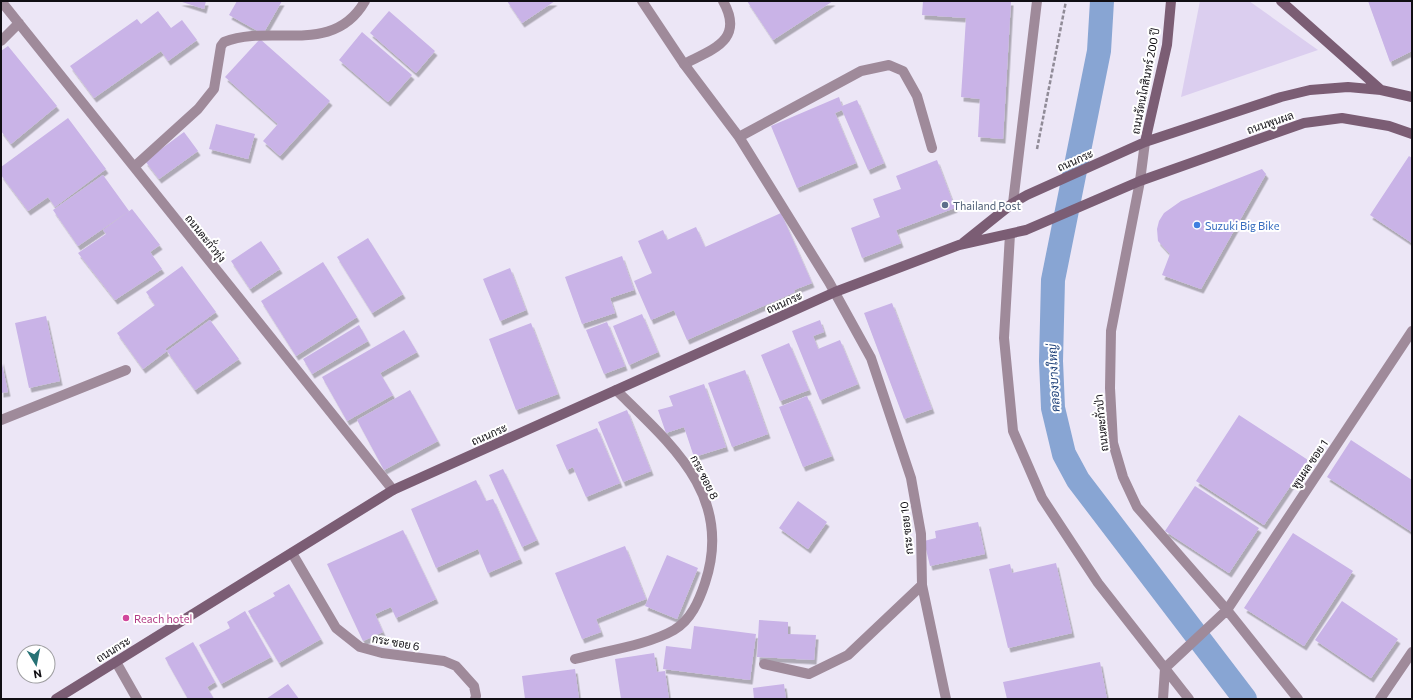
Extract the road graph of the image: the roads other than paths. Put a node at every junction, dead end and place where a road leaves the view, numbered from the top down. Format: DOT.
graph roads {
  1 [pos="1,1"];
  2 [pos="365,1"];
  3 [pos="642,1"];
  4 [pos="723,1"];
  5 [pos="1037,1"];
  6 [pos="1171,1"];
  7 [pos="1281,1"];
  8 [pos="19,24"];
  9 [pos="1,41"];
  10 [pos="684,64"];
  11 [pos="1381,90"];
  12 [pos="1412,97"];
  13 [pos="1412,134"];
  14 [pos="739,137"];
  15 [pos="1145,142"];
  16 [pos="932,148"];
  17 [pos="134,167"];
  18 [pos="1140,181"];
  19 [pos="1013,203"];
  20 [pos="1010,234"];
  21 [pos="960,245"];
  22 [pos="835,292"];
  23 [pos="1412,331"];
  24 [pos="126,370"];
  25 [pos="616,390"];
  26 [pos="1,420"];
  27 [pos="393,490"];
  28 [pos="292,553"];
  29 [pos="922,585"];
  30 [pos="1227,610"];
  31 [pos="1412,652"];
  32 [pos="575,659"];
  33 [pos="116,662"];
  34 [pos="764,664"];
  35 [pos="1165,668"];
  36 [pos="56,699"];
  37 [pos="137,699"];
  38 [pos="475,699"];
  39 [pos="946,699"];
  40 [pos="1163,699"];
  41 [pos="1189,699"];
  42 [pos="1298,699"];
  43 [pos="1380,699"];
  1 -- 8 [label="street, ถนนตะกั่วทุ่ง"];
  2 -- 17 [label="street"];
  3 -- 10 [label="street, กระ ซอย 10"];
  4 -- 10 [label="street"];
  5 -- 19 [label="street"];
  6 -- 15 [label="main road, ถนนรัตนโกสินทร์ 200 ปี"];
  7 -- 11 [label="main road"];
  8 -- 9 [label="street"];
  8 -- 17 [label="street, ถนนตะกั่วทุ่ง"];
  10 -- 14 [label="street, กระ ซอย 10"];
  11 -- 12 [label="main road, ถนนพูนผล"];
  11 -- 15 [label="main road, ถนนพูนผล"];
  13 -- 18 [label="main road, ถนนพูนผล"];
  14 -- 16 [label="street"];
  14 -- 22 [label="street, กระ ซอย 10"];
  15 -- 18 [label="street, ถนนตะกั่วป่า"];
  15 -- 19 [label="main road, ถนนกระ"];
  17 -- 27 [label="street, ถนนตะกั่วทุ่ง"];
  18 -- 20 [label="main road, ถนนกระ"];
  18 -- 30 [label="street, ถนนตะกั่วป่า"];
  19 -- 21 [label="main road, ถนนกระ"];
  20 -- 21 [label="main road, ถนนกระ"];
  20 -- 35 [label="street"];
  21 -- 22 [label="main road, ถนนกระ"];
  22 -- 25 [label="main road, ถนนกระ"];
  22 -- 29 [label="street, กระ ซอย 10"];
  23 -- 30 [label="street, พูนผล ซอย 1"];
  24 -- 26 [label="street"];
  25 -- 27 [label="main road, ถนนกระ"];
  25 -- 32 [label="street, กระ ซอย 8"];
  27 -- 28 [label="main road, ถนนกระ"];
  28 -- 33 [label="main road, ถนนกระ"];
  28 -- 38 [label="street, กระ ซอย 6"];
  29 -- 34 [label="street"];
  29 -- 39 [label="street, กระ ซอย 10"];
  30 -- 35 [label="street, พูนผล ซอย 1"];
  30 -- 42 [label="street, ถนนตะกั่วป่า"];
  31 -- 43 [label="street"];
  33 -- 36 [label="main road, ถนนกระ"];
  33 -- 37 [label="street"];
  35 -- 40 [label="street"];
  35 -- 41 [label="street"];
}
